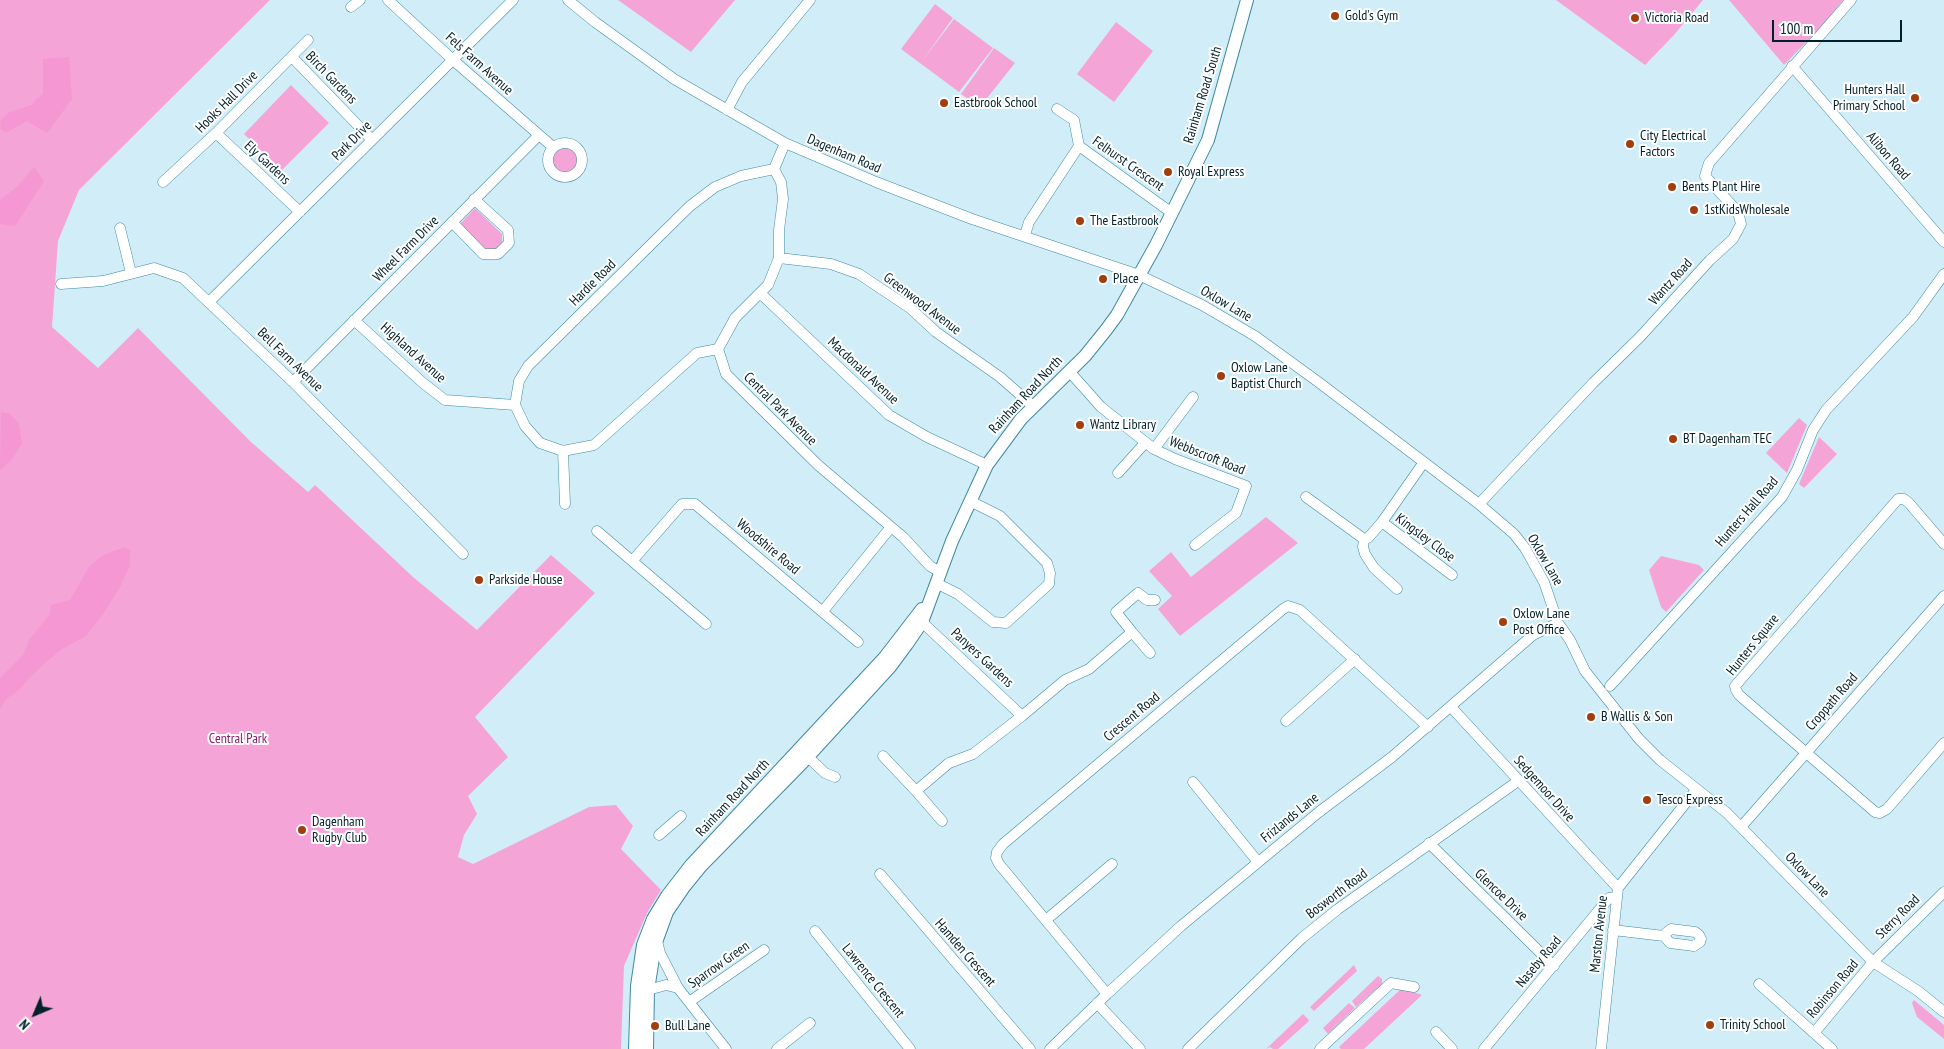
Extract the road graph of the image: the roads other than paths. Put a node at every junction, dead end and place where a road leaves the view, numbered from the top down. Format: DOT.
graph roads {
  1 [pos="360,0"];
  2 [pos="388,0"];
  3 [pos="513,0"];
  4 [pos="568,0"];
  5 [pos="810,0"];
  6 [pos="1246,0"];
  7 [pos="1851,0"];
  8 [pos="351,7"];
  9 [pos="308,40"];
  10 [pos="292,57"];
  11 [pos="453,60"];
  12 [pos="1792,66"];
  13 [pos="727,110"];
  14 [pos="1057,110"];
  15 [pos="216,133"];
  16 [pos="538,136"];
  17 [pos="372,140"];
  18 [pos="785,143"];
  19 [pos="1079,146"];
  20 [pos="553,148"];
  21 [pos="774,169"];
  22 [pos="163,182"];
  23 [pos="474,199"];
  24 [pos="300,212"];
  25 [pos="1172,213"];
  26 [pos="452,222"];
  27 [pos="120,228"];
  28 [pos="1025,235"];
  29 [pos="1944,242"];
  30 [pos="779,258"];
  31 [pos="131,273"];
  32 [pos="1944,274"];
  33 [pos="1139,275"];
  34 [pos="61,284"];
  35 [pos="760,293"];
  36 [pos="209,302"];
  37 [pos="354,320"];
  38 [pos="718,349"];
  39 [pos="1069,371"];
  40 [pos="293,382"];
  41 [pos="1193,397"];
  42 [pos="515,405"];
  43 [pos="1034,406"];
  44 [pos="1150,446"];
  45 [pos="563,451"];
  46 [pos="1424,462"];
  47 [pos="986,465"];
  48 [pos="1118,473"];
  49 [pos="1306,497"];
  50 [pos="970,501"];
  51 [pos="565,504"];
  52 [pos="1479,504"];
  53 [pos="1382,522"];
  54 [pos="891,527"];
  55 [pos="598,531"];
  56 [pos="1364,539"];
  57 [pos="1944,544"];
  58 [pos="1195,545"];
  59 [pos="463,554"];
  60 [pos="633,560"];
  61 [pos="1452,575"];
  62 [pos="938,578"];
  63 [pos="1397,589"];
  64 [pos="1944,596"];
  65 [pos="1155,600"];
  66 [pos="928,602"];
  67 [pos="822,612"];
  68 [pos="922,622"];
  69 [pos="1558,623"];
  70 [pos="706,624"];
  71 [pos="1132,632"];
  72 [pos="858,642"];
  73 [pos="1150,653"];
  74 [pos="1355,659"];
  75 [pos="1610,686"];
  76 [pos="1451,707"];
  77 [pos="1022,716"];
  78 [pos="1286,721"];
  79 [pos="1428,727"];
  80 [pos="1944,743"];
  81 [pos="1806,753"];
  82 [pos="883,756"];
  83 [pos="808,757"];
  84 [pos="835,777"];
  85 [pos="1518,781"];
  86 [pos="1193,782"];
  87 [pos="1696,790"];
  88 [pos="916,791"];
  89 [pos="681,816"];
  90 [pos="942,820"];
  91 [pos="1741,827"];
  92 [pos="660,834"];
  93 [pos="1429,843"];
  94 [pos="1258,862"];
  95 [pos="1112,864"];
  96 [pos="880,874"];
  97 [pos="1617,892"];
  98 [pos="1944,892"];
  99 [pos="1046,920"];
  100 [pos="1613,930"];
  101 [pos="815,931"];
  102 [pos="1664,936"];
  103 [pos="657,940"];
  104 [pos="764,950"];
  105 [pos="1873,962"];
  106 [pos="1554,966"];
  107 [pos="1760,984"];
  108 [pos="1414,987"];
  109 [pos="678,988"];
  110 [pos="648,990"];
  111 [pos="1107,994"];
  112 [pos="688,1002"];
  113 [pos="1097,1003"];
  114 [pos="1944,1012"];
  115 [pos="810,1022"];
  116 [pos="1436,1032"];
  117 [pos="1814,1033"];
  118 [pos="635,1049"];
  119 [pos="647,1049"];
  120 [pos="726,1049"];
  121 [pos="777,1049"];
  122 [pos="910,1049"];
  123 [pos="1030,1049"];
  124 [pos="1050,1049"];
  125 [pos="1140,1049"];
  126 [pos="1188,1049"];
  127 [pos="1320,1049"];
  128 [pos="1452,1049"];
  129 [pos="1484,1049"];
  130 [pos="1600,1049"];
  131 [pos="1832,1049"];
  1 -- 8 [label="street"];
  2 -- 11 [label="street, Fels Farm Avenue"];
  3 -- 11 [label="street, Park Drive"];
  4 -- 13 [label="street, Dagenham Road"];
  5 -- 13 [label="street"];
  6 -- 25 [label="main road, Rainham Road South"];
  7 -- 12 [label="street"];
  9 -- 10 [label="street, Hooks Hall Drive"];
  10 -- 15 [label="street, Hooks Hall Drive"];
  10 -- 17 [label="street, Birch Gardens"];
  11 -- 16 [label="street, Fels Farm Avenue"];
  11 -- 17 [label="street, Park Drive"];
  12 -- 29 [label="street, Alibon Road"];
  12 -- 52 [label="street, Wantz Road"];
  13 -- 18 [label="street, Dagenham Road"];
  14 -- 19 [label="street"];
  15 -- 22 [label="street, Hooks Hall Drive"];
  15 -- 24 [label="street, Ely Gardens"];
  16 -- 20 [label="street, Fels Farm Avenue"];
  16 -- 23 [label="street, Wheel Farm Drive"];
  17 -- 24 [label="street, Park Drive"];
  18 -- 21 [label="street"];
  18 -- 28 [label="street, Dagenham Road"];
  19 -- 25 [label="street, Felhurst Crescent"];
  19 -- 28 [label="street, Felhurst Crescent"];
  21 -- 30 [label="street"];
  21 -- 42 [label="street, Hardie Road"];
  23 -- 26 [label="street, Wheel Farm Drive"];
  23 -- 26 [label="street"];
  24 -- 36 [label="street, Park Drive"];
  25 -- 33 [label="main road, Rainham Road South"];
  26 -- 37 [label="street, Wheel Farm Drive"];
  27 -- 31 [label="street"];
  28 -- 33 [label="street, Dagenham Road"];
  30 -- 35 [label="street"];
  30 -- 43 [label="street, Greenwood Avenue"];
  31 -- 34 [label="street, Bell Farm Avenue"];
  31 -- 36 [label="street, Bell Farm Avenue"];
  32 -- 75 [label="street, Hunters Hall Road"];
  33 -- 39 [label="main road, Rainham Road North"];
  33 -- 46 [label="street, Oxlow Lane"];
  35 -- 38 [label="street"];
  35 -- 47 [label="street, Macdonald Avenue"];
  36 -- 40 [label="street, Bell Farm Avenue"];
  37 -- 40 [label="street, Wheel Farm Drive"];
  37 -- 42 [label="street, Highland Avenue"];
  38 -- 45 [label="street"];
  38 -- 54 [label="street, Central Park Avenue"];
  39 -- 43 [label="main road, Rainham Road North"];
  39 -- 44 [label="street, Webbscroft Road"];
  40 -- 59 [label="street, Bell Farm Avenue"];
  41 -- 44 [label="street"];
  42 -- 45 [label="street"];
  43 -- 47 [label="main road, Rainham Road North"];
  44 -- 48 [label="street"];
  44 -- 58 [label="street, Webbscroft Road"];
  45 -- 51 [label="street"];
  46 -- 52 [label="street, Oxlow Lane"];
  46 -- 53 [label="street"];
  47 -- 50 [label="main road, Rainham Road North"];
  49 -- 56 [label="street"];
  50 -- 62 [label="main road, Rainham Road North"];
  50 -- 62 [label="street, Central Park Avenue"];
  52 -- 69 [label="street, Oxlow Lane"];
  53 -- 56 [label="street"];
  53 -- 61 [label="street, Kingsley Close"];
  54 -- 62 [label="street, Central Park Avenue"];
  54 -- 67 [label="street"];
  55 -- 60 [label="street"];
  56 -- 63 [label="street"];
  57 -- 81 [label="street, Hunters Square"];
  60 -- 67 [label="street, Woodshire Road"];
  60 -- 70 [label="street"];
  62 -- 66 [label="main road, Rainham Road North"];
  64 -- 81 [label="street, Croppath Road"];
  65 -- 71 [label="street"];
  66 -- 68 [label="main road, Rainham Road North"];
  66 -- 118 [label="main road, Rainham Road North"];
  67 -- 72 [label="street, Woodshire Road"];
  68 -- 77 [label="street, Panyers Gardens"];
  68 -- 83 [label="main road, Rainham Road North"];
  69 -- 76 [label="street, Frizlands Lane"];
  69 -- 87 [label="street, Oxlow Lane"];
  71 -- 73 [label="street"];
  71 -- 77 [label="street"];
  74 -- 78 [label="street"];
  74 -- 79 [label="street, Crescent Road"];
  74 -- 99 [label="street, Crescent Road"];
  76 -- 79 [label="street, Frizlands Lane"];
  76 -- 85 [label="street, Sedgemoor Drive"];
  77 -- 88 [label="street"];
  79 -- 94 [label="street, Frizlands Lane"];
  80 -- 81 [label="street, Hunters Square"];
  81 -- 91 [label="street, Croppath Road"];
  82 -- 88 [label="street"];
  83 -- 84 [label="street"];
  83 -- 103 [label="main road, Rainham Road North"];
  85 -- 93 [label="street, Bosworth Road"];
  85 -- 97 [label="street, Sedgemoor Drive"];
  86 -- 94 [label="street"];
  87 -- 91 [label="street, Oxlow Lane"];
  87 -- 97 [label="street, Marston Avenue"];
  88 -- 90 [label="street"];
  89 -- 92 [label="street"];
  91 -- 105 [label="street, Oxlow Lane"];
  93 -- 106 [label="street, Glencoe Drive"];
  93 -- 126 [label="street, Bosworth Road"];
  94 -- 111 [label="street, Frizlands Lane"];
  95 -- 99 [label="street"];
  96 -- 123 [label="street, Hamden Crescent"];
  97 -- 100 [label="street, Marston Avenue"];
  97 -- 106 [label="street, Naseby Road"];
  98 -- 105 [label="street, Sterry Road"];
  99 -- 111 [label="street, Crescent Road"];
  100 -- 102 [label="street"];
  100 -- 130 [label="street, Marston Avenue"];
  101 -- 122 [label="street, Lawrence Crescent"];
  103 -- 109 [label="street"];
  103 -- 110 [label="main road, Rainham Road North"];
  104 -- 112 [label="street, Sparrow Green"];
  105 -- 114 [label="street, Oxlow Lane"];
  105 -- 117 [label="street, Robinson Road"];
  106 -- 129 [label="street, Naseby Road"];
  107 -- 117 [label="street, Robinson Road"];
  108 -- 127 [label="street"];
  109 -- 110 [label="street"];
  109 -- 112 [label="street"];
  110 -- 119 [label="main road, Rainham Road North"];
  111 -- 113 [label="street, Frizlands Lane"];
  112 -- 120 [label="street"];
  113 -- 124 [label="street, Frizlands Lane"];
  113 -- 125 [label="street"];
  115 -- 121 [label="street"];
  116 -- 128 [label="street"];
  117 -- 131 [label="street, Robinson Road"];
}
